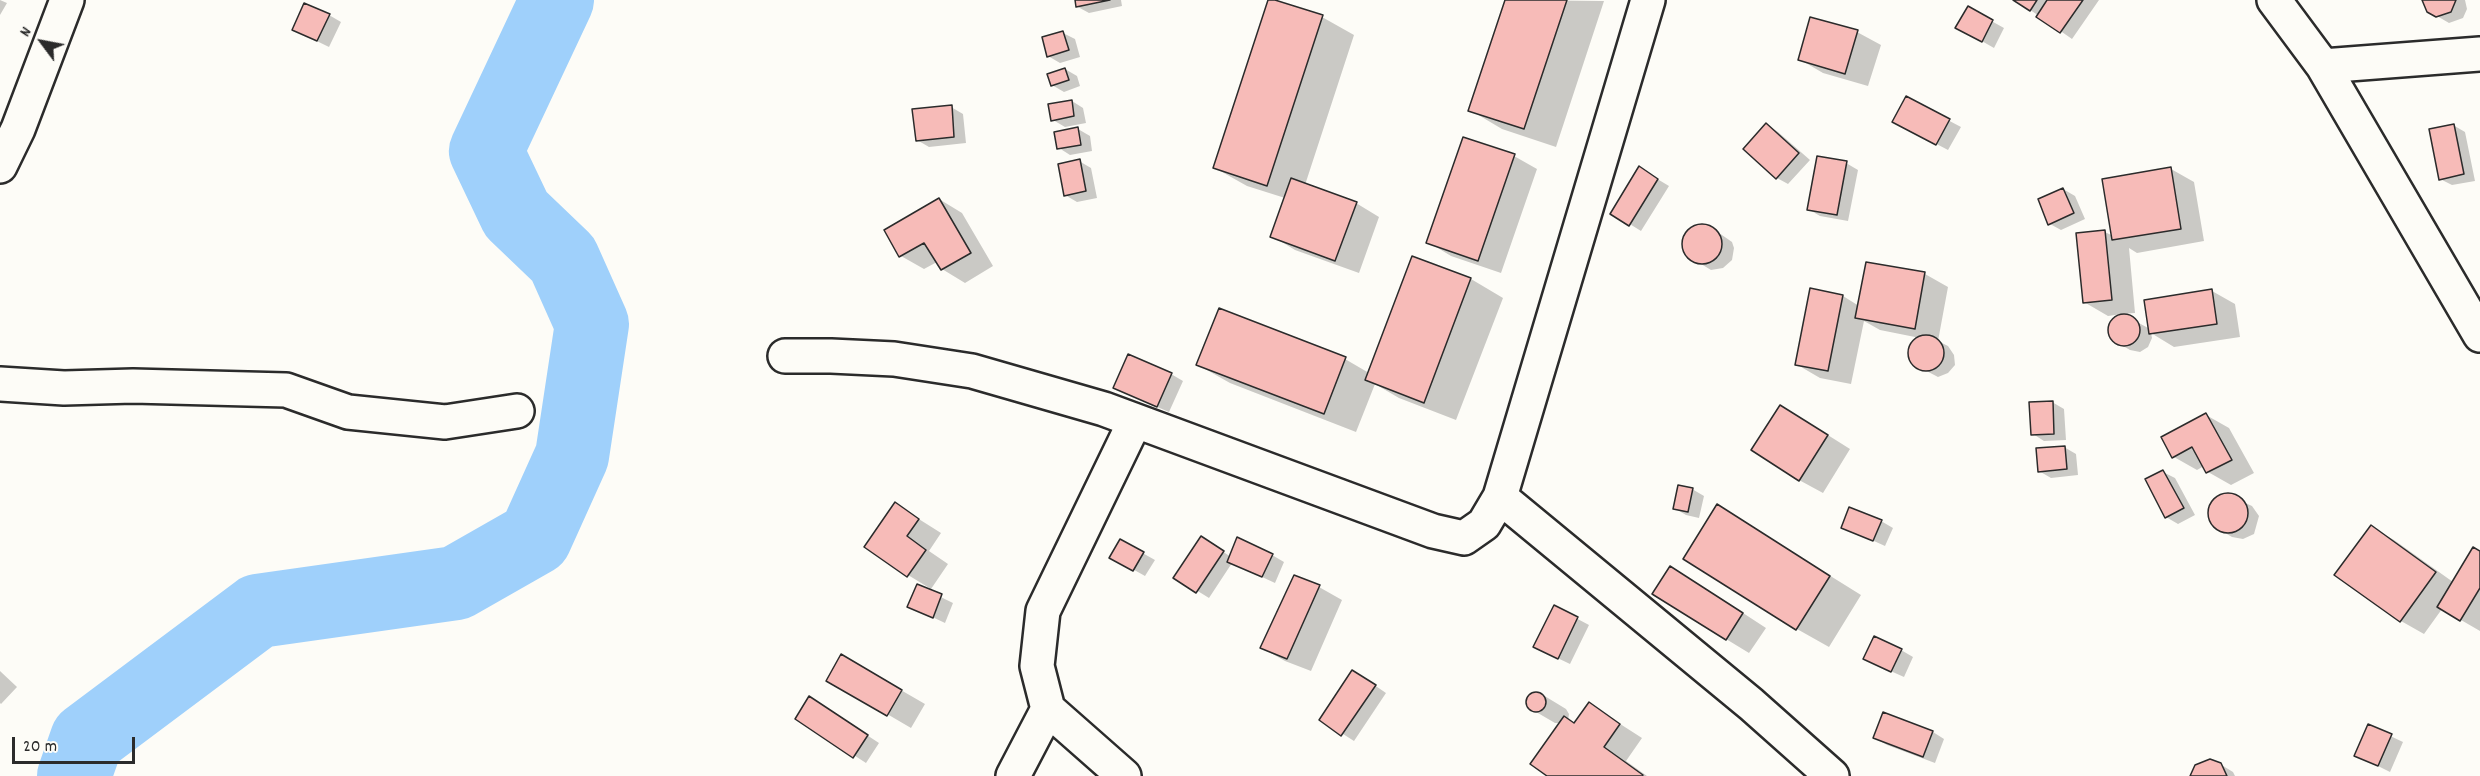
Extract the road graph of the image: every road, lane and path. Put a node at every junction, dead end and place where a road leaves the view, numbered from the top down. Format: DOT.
graph roads {
  1 [pos="67,0"];
  2 [pos="1648,0"];
  3 [pos="2274,0"];
  4 [pos="2480,54"];
  5 [pos="2323,66"];
  6 [pos="9,125"];
  7 [pos="0,166"];
  8 [pos="2480,335"];
  9 [pos="785,356"];
  10 [pos="0,384"];
  11 [pos="517,411"];
  12 [pos="1135,421"];
  13 [pos="1500,497"];
  14 [pos="1048,709"];
  15 [pos="1013,776"];
  16 [pos="1124,776"];
  17 [pos="1832,776"];
  1 -- 6 [label="street"];
  2 -- 13 [label="street"];
  3 -- 5 [label="street"];
  4 -- 5 [label="street"];
  5 -- 8 [label="street"];
  6 -- 7 [label="street"];
  9 -- 12 [label="street"];
  10 -- 11 [label="street"];
  12 -- 13 [label="street"];
  12 -- 14 [label="street"];
  13 -- 17 [label="street"];
  14 -- 15 [label="street"];
  14 -- 16 [label="street"];
}
